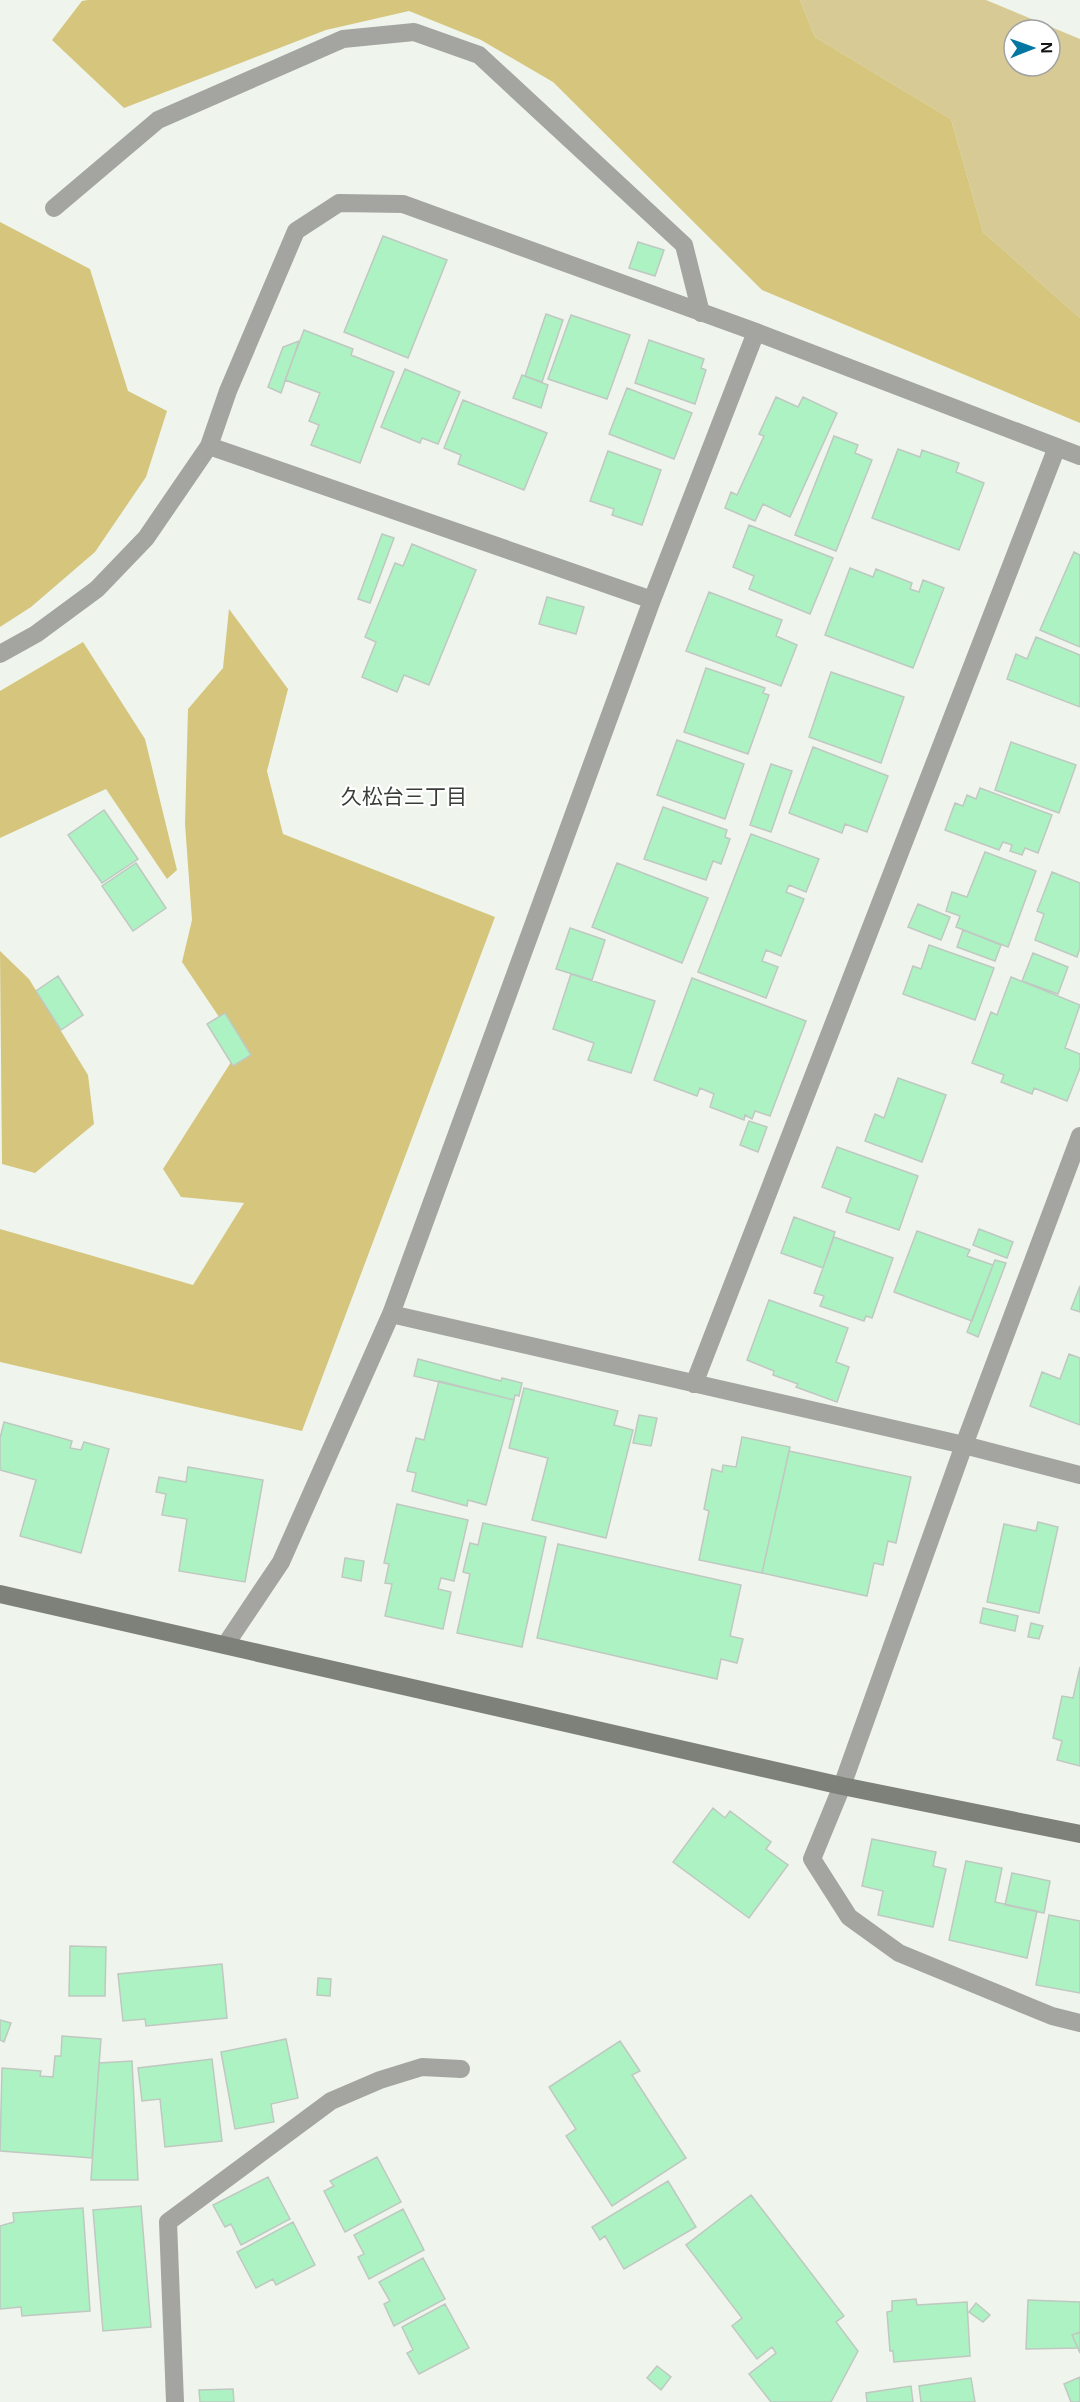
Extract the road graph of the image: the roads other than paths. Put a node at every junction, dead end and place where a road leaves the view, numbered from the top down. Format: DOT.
graph roads {
  1 [pos="54,208"];
  2 [pos="701,313"];
  3 [pos="756,332"];
  4 [pos="209,446"];
  5 [pos="1057,447"];
  6 [pos="1080,456"];
  7 [pos="652,600"];
  8 [pos="0,654"];
  9 [pos="1080,1136"];
  10 [pos="391,1314"];
  11 [pos="694,1384"];
  12 [pos="964,1444"];
  13 [pos="1080,1475"];
  14 [pos="0,1594"];
  15 [pos="226,1644"];
  16 [pos="842,1786"];
  17 [pos="1080,1834"];
  18 [pos="1080,2023"];
  19 [pos="461,2069"];
  20 [pos="175,2402"];
  1 -- 2 [label="street"];
  2 -- 3 [label="street"];
  2 -- 4 [label="street"];
  3 -- 5 [label="street"];
  3 -- 7 [label="street"];
  4 -- 7 [label="street"];
  4 -- 8 [label="street"];
  5 -- 6 [label="street"];
  5 -- 11 [label="street"];
  7 -- 10 [label="street"];
  9 -- 12 [label="street"];
  10 -- 11 [label="street"];
  10 -- 15 [label="street"];
  11 -- 12 [label="street"];
  12 -- 13 [label="street"];
  12 -- 16 [label="street"];
  14 -- 15 [label="street"];
  15 -- 16 [label="street"];
  16 -- 17 [label="street"];
  16 -- 18 [label="street"];
  19 -- 20 [label="street"];
}
